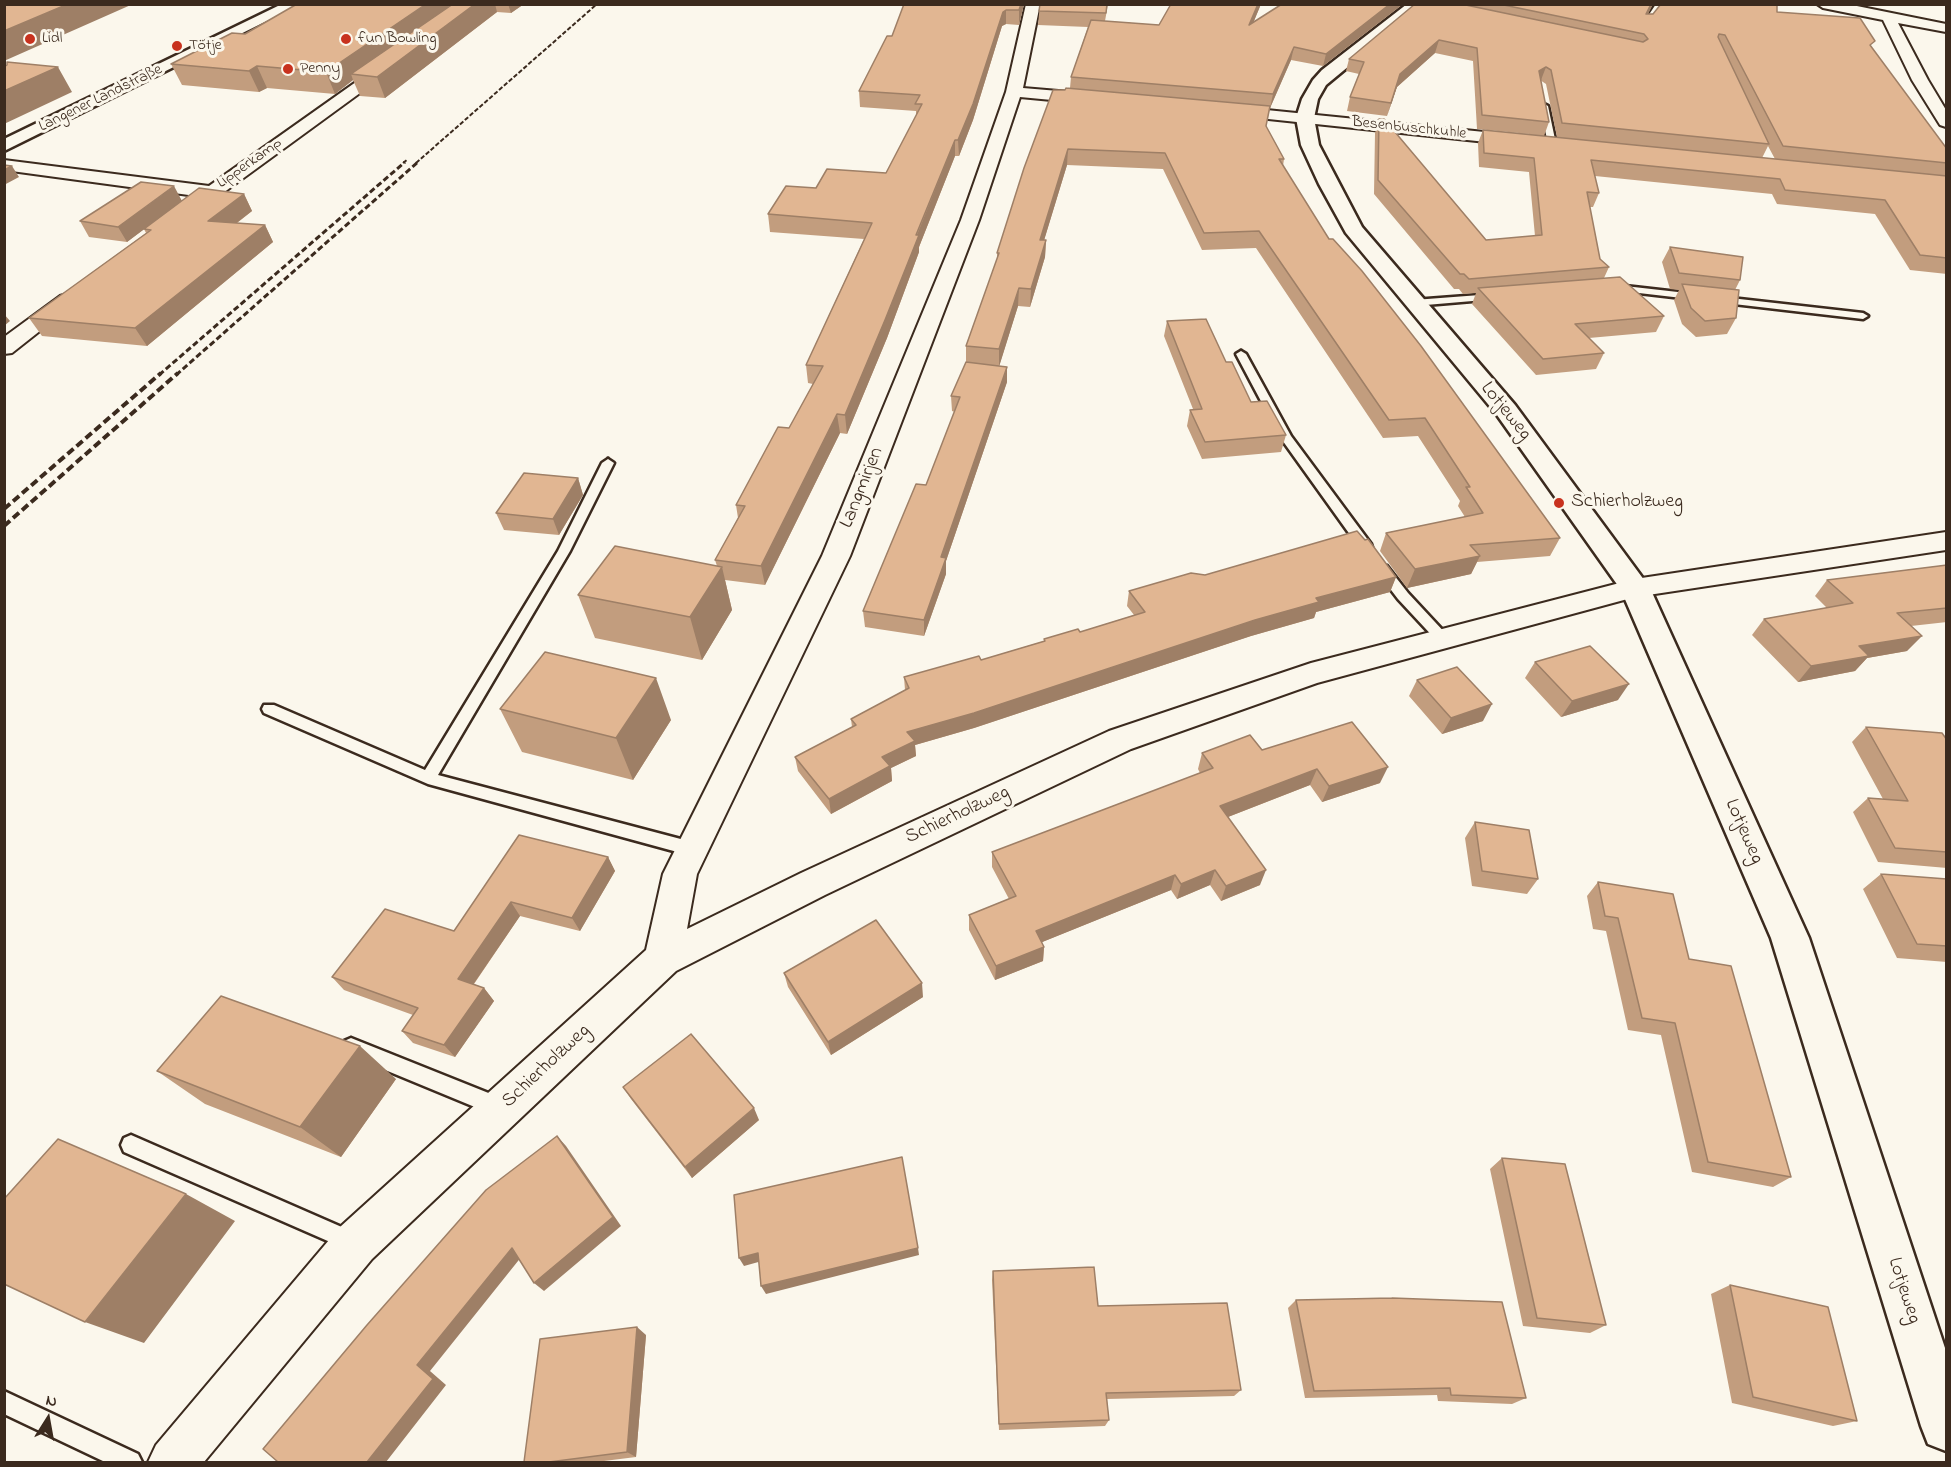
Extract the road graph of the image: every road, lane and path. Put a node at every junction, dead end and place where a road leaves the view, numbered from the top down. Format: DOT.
graph roads {
  1 [pos="294,4"];
  2 [pos="1033,4"];
  3 [pos="1660,4"];
  4 [pos="1828,5"];
  5 [pos="1421,6"];
  6 [pos="1888,18"];
  7 [pos="1644,24"];
  8 [pos="1947,28"];
  9 [pos="410,51"];
  10 [pos="1014,92"];
  11 [pos="1542,94"];
  12 [pos="1107,100"];
  13 [pos="1212,110"];
  14 [pos="1305,118"];
  15 [pos="1947,122"];
  16 [pos="1557,145"];
  17 [pos="4,146"];
  18 [pos="4,165"];
  19 [pos="210,192"];
  20 [pos="164,228"];
  21 [pos="1599,288"];
  22 [pos="80,291"];
  23 [pos="1507,296"];
  24 [pos="1414,303"];
  25 [pos="1863,316"];
  26 [pos="4,348"];
  27 [pos="1241,354"];
  28 [pos="608,463"];
  29 [pos="1947,541"];
  30 [pos="1635,588"];
  31 [pos="1443,639"];
  32 [pos="269,709"];
  33 [pos="428,778"];
  34 [pos="692,849"];
  35 [pos="663,959"];
  36 [pos="337,1042"];
  37 [pos="501,1108"];
  38 [pos="130,1145"];
  39 [pos="356,1243"];
  40 [pos="4,1402"];
  41 [pos="1947,1426"];
  42 [pos="130,1462"];
  43 [pos="173,1462"];
  1 -- 17 [label="street, Langener Landstraße"];
  2 -- 10 [label="street, Langmirjen"];
  3 -- 7 [label="lane"];
  4 -- 6 [label="street"];
  5 -- 14 [label="street"];
  6 -- 8 [label="street"];
  6 -- 15 [label="street"];
  9 -- 19 [label="street, Lipperkamp"];
  10 -- 12 [label="street"];
  10 -- 34 [label="street, Langmirjen"];
  11 -- 16 [label="lane"];
  13 -- 14 [label="street, Besenbuschkuhle"];
  14 -- 16 [label="street, Besenbuschkuhle"];
  14 -- 24 [label="street, Lotjeweg"];
  18 -- 19 [label="street"];
  19 -- 20 [label="street, Lipperkamp"];
  21 -- 25 [label="lane"];
  22 -- 26 [label="street"];
  23 -- 24 [label="lane"];
  24 -- 30 [label="street, Lotjeweg"];
  27 -- 31 [label="lane"];
  28 -- 33 [label="lane"];
  29 -- 30 [label="street, Schierholzweg"];
  30 -- 31 [label="street, Schierholzweg"];
  30 -- 41 [label="street, Lotjeweg"];
  31 -- 35 [label="street, Schierholzweg"];
  32 -- 33 [label="lane"];
  33 -- 34 [label="lane"];
  34 -- 35 [label="street, Langmirjen"];
  35 -- 37 [label="street, Schierholzweg"];
  36 -- 37 [label="lane"];
  37 -- 39 [label="street, Schierholzweg"];
  38 -- 39 [label="lane"];
  39 -- 43 [label="street, Schierholzweg"];
  40 -- 42 [label="lane"];
}
